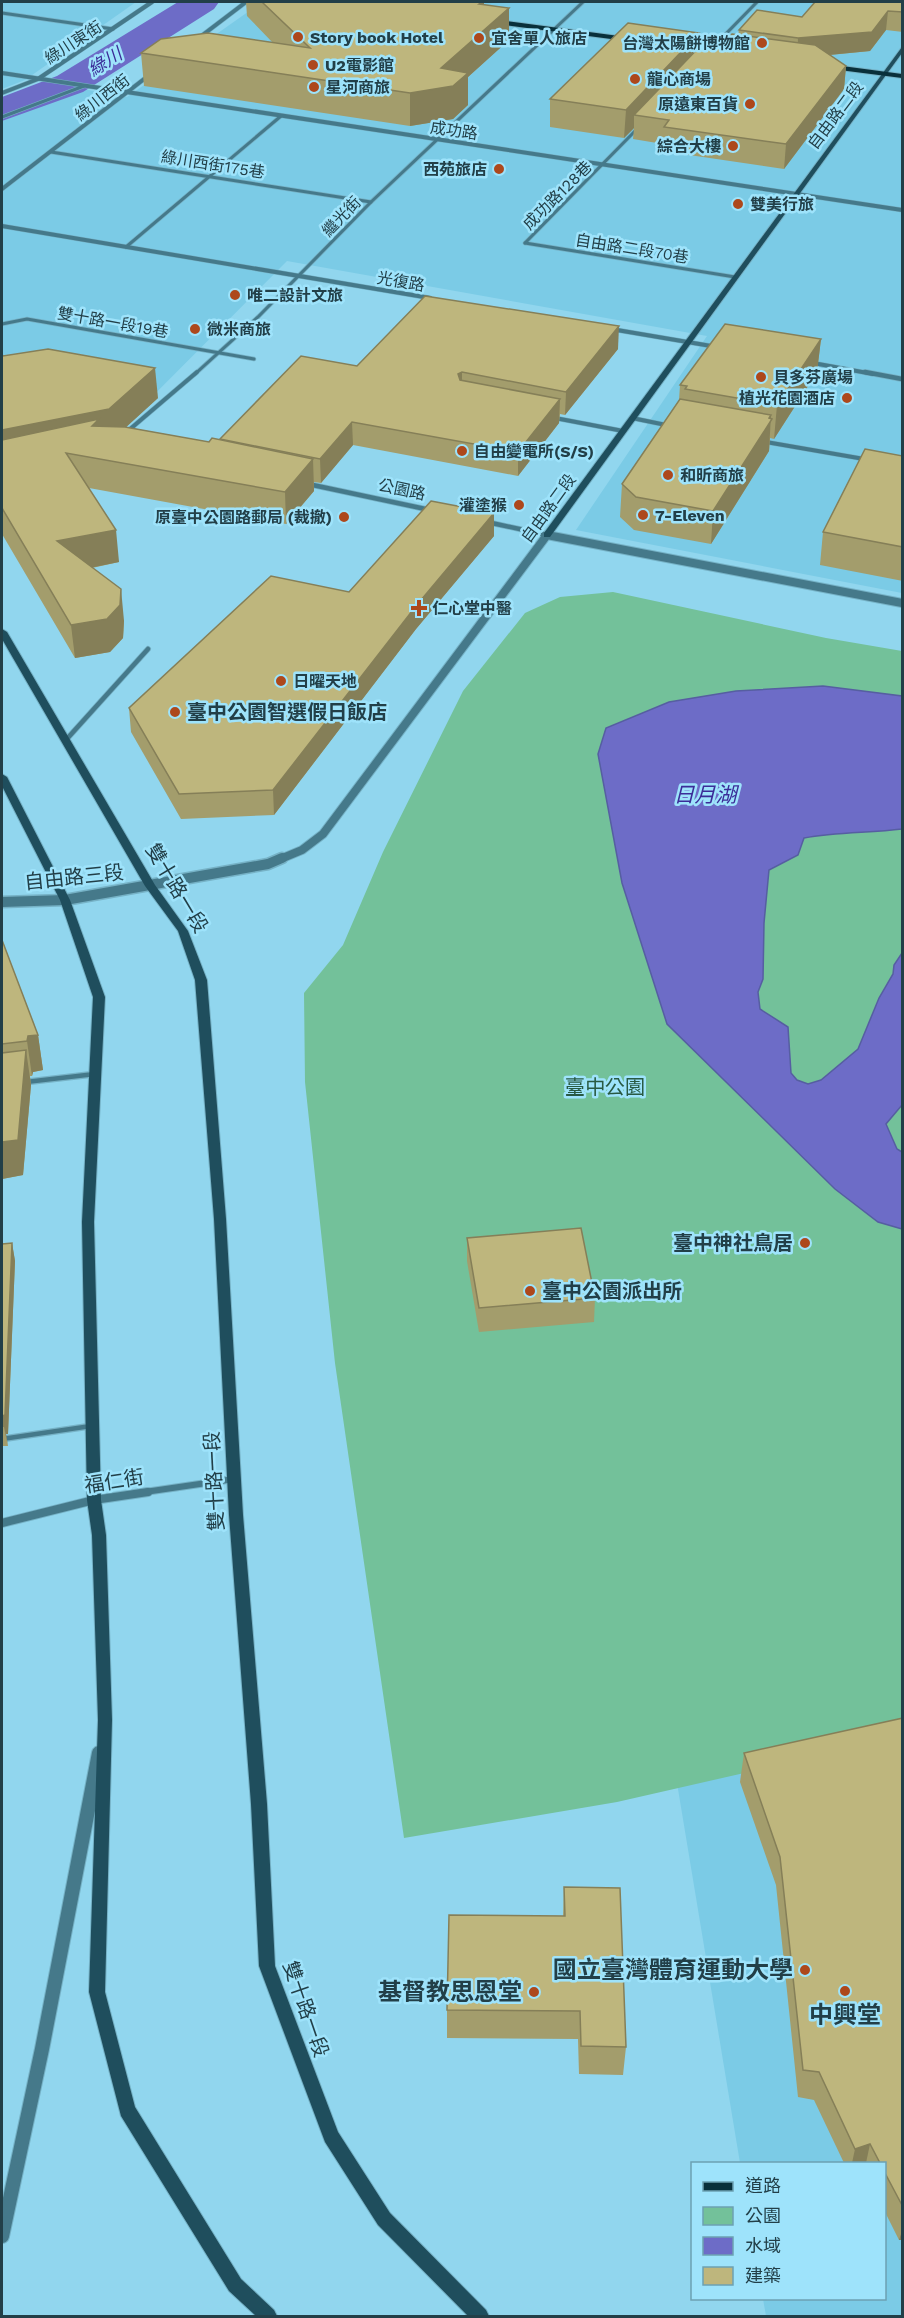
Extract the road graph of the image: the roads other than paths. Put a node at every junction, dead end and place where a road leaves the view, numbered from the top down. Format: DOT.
graph roads {
  1 [pos="152,2"];
  2 [pos="246,2"];
  3 [pos="583,2"];
  4 [pos="757,2"];
  5 [pos="2,13"];
  6 [pos="478,19"];
  7 [pos="113,29"];
  8 [pos="554,29"];
  9 [pos="196,40"];
  10 [pos="642,41"];
  11 [pos="903,49"];
  12 [pos="710,50"];
  13 [pos="721,52"];
  14 [pos="812,64"];
  15 [pos="153,73"];
  16 [pos="2,74"];
  17 [pos="885,74"];
  18 [pos="903,76"];
  19 [pos="38,79"];
  20 [pos="84,86"];
  21 [pos="2,93"];
  22 [pos="127,93"];
  23 [pos="281,116"];
  24 [pos="2,117"];
  25 [pos="637,129"];
  26 [pos="436,140"];
  27 [pos="51,152"];
  28 [pos="605,164"];
  29 [pos="211,176"];
  30 [pos="2,189"];
  31 [pos="795,194"];
  32 [pos="371,202"];
  33 [pos="903,210"];
  34 [pos="2,226"];
  35 [pos="525,243"];
  36 [pos="126,247"];
  37 [pos="298,276"];
  38 [pos="735,277"];
  39 [pos="439,300"];
  40 [pos="2,324"];
  41 [pos="604,328"];
  42 [pos="687,342"];
  43 [pos="721,348"];
  44 [pos="220,353"];
  45 [pos="254,359"];
  46 [pos="812,363"];
  47 [pos="903,379"];
  48 [pos="552,417"];
  49 [pos="632,418"];
  50 [pos="667,425"];
  51 [pos="623,430"];
  52 [pos="122,436"];
  53 [pos="761,441"];
  54 [pos="867,460"];
  55 [pos="301,483"];
  56 [pos="442,513"];
  57 [pos="477,520"];
  58 [pos="547,535"];
  59 [pos="903,603"];
  60 [pos="2,632"];
  61 [pos="148,649"];
  62 [pos="65,741"];
  63 [pos="2,777"];
  64 [pos="150,886"];
  65 [pos="65,900"];
  66 [pos="2,902"];
  67 [pos="95,1074"];
  68 [pos="23,1082"];
  69 [pos="94,1425"];
  70 [pos="2,1439"];
  71 [pos="234,1479"];
  72 [pos="94,1500"];
  73 [pos="2,1522"];
  74 [pos="105,1720"];
  75 [pos="2,2236"];
  76 [pos="268,2316"];
  77 [pos="480,2316"];
  1 -- 7 [label="street, 綠川東街"];
  2 -- 9 [label="street"];
  3 -- 8 [label="lane, 繼光街"];
  4 -- 12 [label="lane"];
  5 -- 7 [label="lane"];
  6 -- 8 [label="main road"];
  7 -- 19 [label="street, 綠川東街"];
  8 -- 10 [label="main road"];
  8 -- 26 [label="lane, 繼光街"];
  11 -- 17 [label="main road, 自由路二段"];
  12 -- 13 [label="main road"];
  14 -- 17 [label="main road"];
  15 -- 22 [label="street, 綠川西街"];
  16 -- 19 [label="street, 成功路"];
  17 -- 18 [label="main road"];
  17 -- 31 [label="main road, 自由路二段"];
  19 -- 20 [label="street, 成功路"];
  19 -- 21 [label="street, 綠川東街"];
  20 -- 22 [label="street, 成功路"];
  20 -- 24 [label="street"];
  22 -- 23 [label="street, 成功路"];
  22 -- 27 [label="street, 綠川西街"];
  23 -- 26 [label="street, 成功路"];
  23 -- 29 [label="lane"];
  25 -- 28 [label="lane, 成功路128巷"];
  26 -- 28 [label="street, 成功路"];
  26 -- 32 [label="lane, 繼光街"];
  27 -- 29 [label="lane, 綠川西街175巷"];
  27 -- 30 [label="street, 綠川西街"];
  28 -- 31 [label="street, 成功路"];
  28 -- 35 [label="lane, 成功路128巷"];
  29 -- 32 [label="lane, 綠川西街175巷"];
  29 -- 36 [label="lane"];
  31 -- 33 [label="street, 成功路"];
  31 -- 38 [label="main road, 自由路二段"];
  32 -- 37 [label="lane, 繼光街"];
  34 -- 36 [label="street, 光復路"];
  35 -- 38 [label="lane, 自由路二段70巷"];
  36 -- 37 [label="street, 光復路"];
  37 -- 39 [label="street, 光復路"];
  37 -- 44 [label="lane, 繼光街"];
  38 -- 42 [label="main road, 自由路二段"];
  40 -- 44 [label="lane, 雙十路一段19巷"];
  41 -- 42 [label="street"];
  42 -- 43 [label="street"];
  42 -- 49 [label="main road, 自由路二段"];
  44 -- 45 [label="lane, 雙十路一段19巷"];
  44 -- 52 [label="lane, 繼光街"];
  46 -- 47 [label="street"];
  48 -- 51 [label="lane"];
  49 -- 50 [label="lane"];
  49 -- 51 [label="main road, 自由路二段"];
  51 -- 58 [label="main road, 自由路二段"];
  53 -- 54 [label="lane"];
  55 -- 56 [label="street, 公園路"];
  57 -- 58 [label="street"];
  58 -- 59 [label="street"];
  58 -- 64 [label="street, 自由路二段"];
  60 -- 62 [label="main road, 雙十路一段"];
  61 -- 62 [label="street"];
  62 -- 64 [label="main road, 雙十路一段"];
  63 -- 65 [label="main road"];
  64 -- 65 [label="street, 自由路三段"];
  64 -- 71 [label="main road, 雙十路一段"];
  65 -- 66 [label="street, 自由路三段"];
  65 -- 67 [label="main road"];
  67 -- 68 [label="lane"];
  67 -- 69 [label="main road"];
  69 -- 70 [label="lane"];
  69 -- 72 [label="main road"];
  71 -- 72 [label="street, 福仁街"];
  71 -- 77 [label="main road, 雙十路一段"];
  72 -- 73 [label="street, 福仁街"];
  72 -- 74 [label="main road"];
  74 -- 75 [label="street"];
  74 -- 76 [label="main road"];
}
